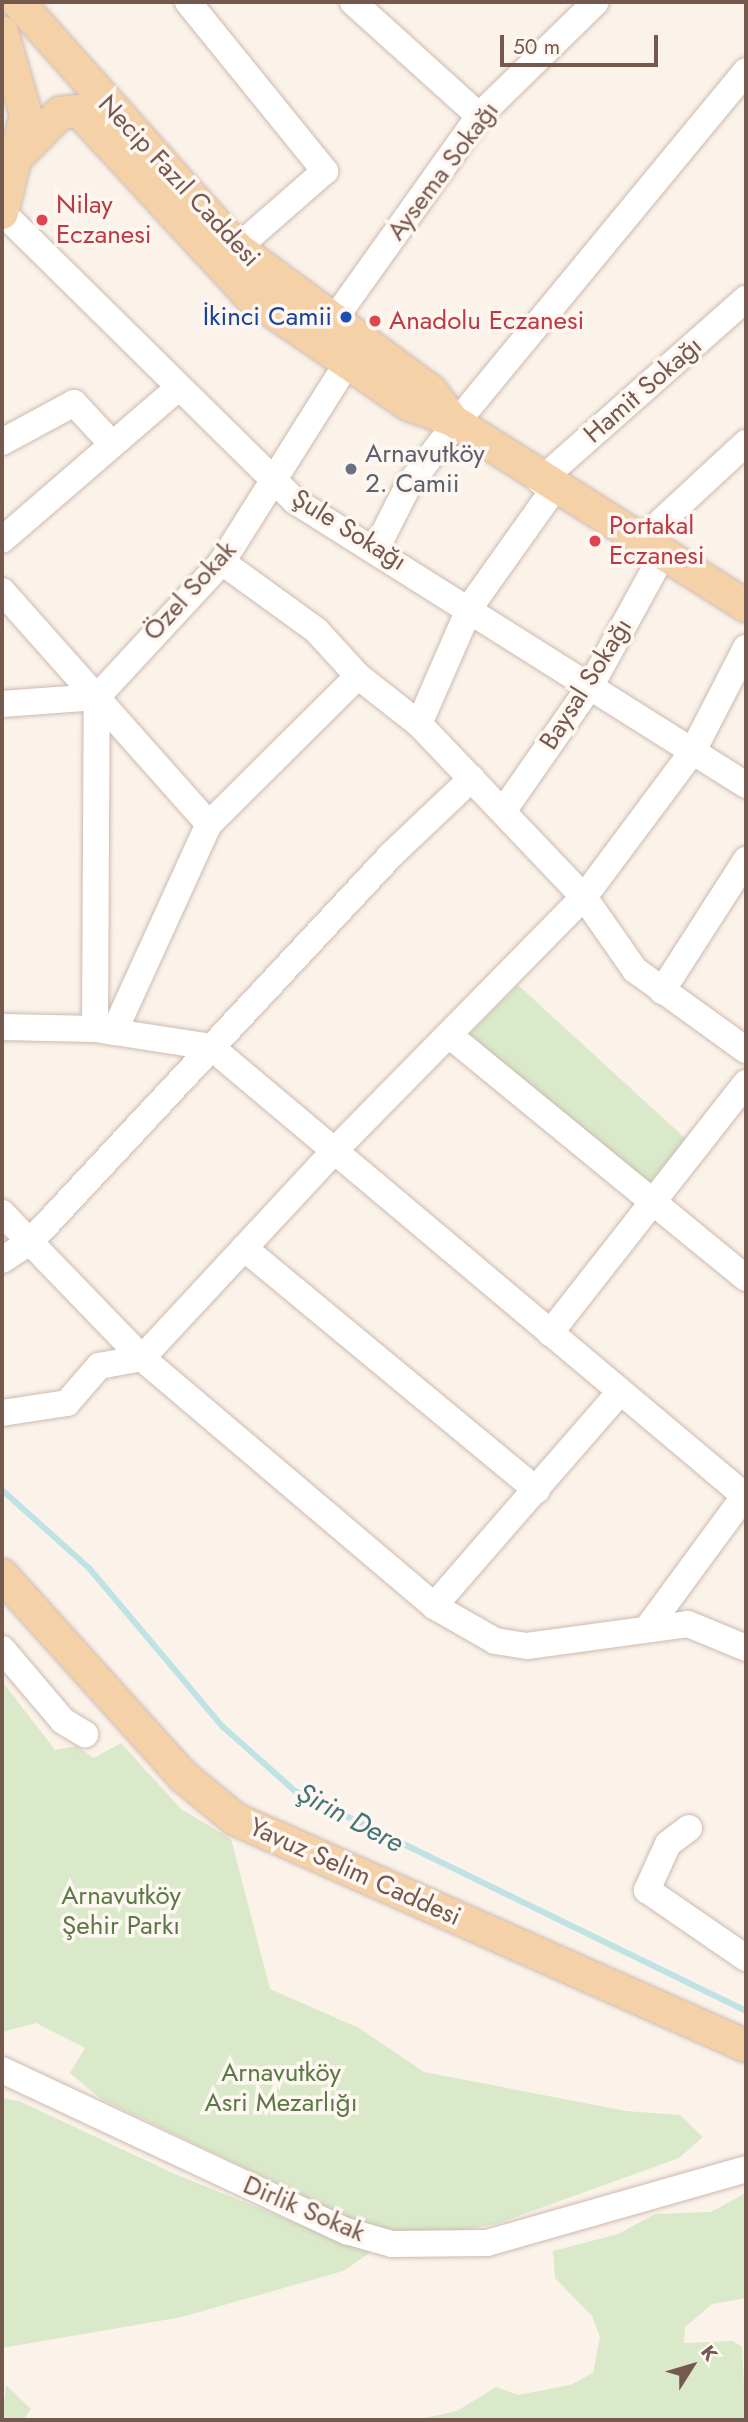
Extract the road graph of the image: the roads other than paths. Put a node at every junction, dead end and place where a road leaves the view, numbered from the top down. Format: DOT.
graph roads {
  1 [pos="188,2"];
  2 [pos="353,2"];
  3 [pos="31,7"];
  4 [pos="579,7"];
  5 [pos="2,33"];
  6 [pos="746,71"];
  7 [pos="479,116"];
  8 [pos="20,154"];
  9 [pos="2,212"];
  10 [pos="237,248"];
  11 [pos="746,299"];
  12 [pos="333,321"];
  13 [pos="348,362"];
  14 [pos="178,388"];
  15 [pos="454,422"];
  16 [pos="2,442"];
  17 [pos="111,443"];
  18 [pos="746,443"];
  19 [pos="275,480"];
  20 [pos="547,485"];
  21 [pos="2,540"];
  22 [pos="377,547"];
  23 [pos="651,549"];
  24 [pos="222,562"];
  25 [pos="7,604"];
  26 [pos="746,605"];
  27 [pos="470,607"];
  28 [pos="746,648"];
  29 [pos="358,676"];
  30 [pos="591,685"];
  31 [pos="97,697"];
  32 [pos="2,704"];
  33 [pos="419,724"];
  34 [pos="693,751"];
  35 [pos="472,778"];
  36 [pos="746,785"];
  37 [pos="504,810"];
  38 [pos="209,824"];
  39 [pos="746,860"];
  40 [pos="584,897"];
  41 [pos="662,991"];
  42 [pos="2,1027"];
  43 [pos="105,1031"];
  44 [pos="449,1035"];
  45 [pos="211,1047"];
  46 [pos="746,1050"];
  47 [pos="746,1083"];
  48 [pos="335,1150"];
  49 [pos="654,1205"];
  50 [pos="2,1213"];
  51 [pos="31,1241"];
  52 [pos="244,1248"];
  53 [pos="2,1260"];
  54 [pos="746,1278"];
  55 [pos="550,1333"];
  56 [pos="142,1358"];
  57 [pos="620,1392"];
  58 [pos="2,1413"];
  59 [pos="537,1490"];
  60 [pos="746,1495"];
  61 [pos="2,1575"];
  62 [pos="434,1606"];
  63 [pos="649,1626"];
  64 [pos="746,1648"];
  65 [pos="2,1649"];
  66 [pos="85,1734"];
  67 [pos="690,1828"];
  68 [pos="746,1958"];
  69 [pos="746,2046"];
  70 [pos="2,2070"];
  71 [pos="746,2169"];
  1 -- 10 [label="street"];
  2 -- 7 [label="street"];
  3 -- 10 [label="main road, Necip Fazıl Caddesi"];
  4 -- 7 [label="street, Aysema Sokağı"];
  5 -- 8 [label="main road"];
  6 -- 15 [label="street"];
  7 -- 12 [label="street, Aysema Sokağı"];
  8 -- 9 [label="main road"];
  8 -- 13 [label="main road, Necip Fazıl Caddesi"];
  9 -- 14 [label="street, Şule Sokağı"];
  10 -- 12 [label="main road, Necip Fazıl Caddesi"];
  11 -- 20 [label="street, Hamit Sokağı"];
  12 -- 15 [label="main road, Necip Fazıl Caddesi"];
  13 -- 15 [label="main road, Necip Fazıl Caddesi"];
  13 -- 19 [label="street, Özel Sokak"];
  14 -- 17 [label="street"];
  14 -- 19 [label="street, Şule Sokağı"];
  15 -- 20 [label="main road, Necip Fazıl Caddesi"];
  15 -- 22 [label="street"];
  16 -- 17 [label="street"];
  17 -- 21 [label="street"];
  18 -- 23 [label="street, Baysal Sokağı"];
  19 -- 22 [label="street, Şule Sokağı"];
  19 -- 24 [label="street, Özel Sokak"];
  20 -- 23 [label="main road, Necip Fazıl Caddesi"];
  20 -- 27 [label="street, Hamit Sokağı"];
  22 -- 27 [label="street, Şule Sokağı"];
  23 -- 26 [label="main road, Necip Fazıl Caddesi"];
  23 -- 30 [label="street, Baysal Sokağı"];
  24 -- 29 [label="street"];
  24 -- 31 [label="street, Özel Sokak"];
  25 -- 31 [label="street"];
  27 -- 30 [label="street, Şule Sokağı"];
  27 -- 33 [label="street, Hamit Sokağı"];
  28 -- 34 [label="street"];
  29 -- 33 [label="street"];
  29 -- 38 [label="street"];
  30 -- 34 [label="street, Şule Sokağı"];
  30 -- 37 [label="street, Baysal Sokağı"];
  31 -- 32 [label="street"];
  31 -- 38 [label="street"];
  31 -- 43 [label="street"];
  33 -- 35 [label="street"];
  34 -- 36 [label="street, Şule Sokağı"];
  34 -- 40 [label="street"];
  35 -- 37 [label="street"];
  35 -- 45 [label="street"];
  37 -- 40 [label="street"];
  38 -- 43 [label="street"];
  39 -- 41 [label="street"];
  40 -- 41 [label="street"];
  40 -- 44 [label="street"];
  41 -- 46 [label="street"];
  42 -- 43 [label="street"];
  43 -- 45 [label="street"];
  44 -- 48 [label="street"];
  44 -- 49 [label="street"];
  45 -- 48 [label="street"];
  45 -- 51 [label="street"];
  47 -- 49 [label="street"];
  48 -- 52 [label="street"];
  48 -- 55 [label="street"];
  49 -- 54 [label="street"];
  49 -- 55 [label="street"];
  50 -- 51 [label="street"];
  51 -- 53 [label="street"];
  51 -- 56 [label="street"];
  52 -- 56 [label="street"];
  52 -- 59 [label="street"];
  55 -- 57 [label="street"];
  56 -- 58 [label="street"];
  56 -- 62 [label="street"];
  57 -- 59 [label="street"];
  57 -- 60 [label="street"];
  59 -- 62 [label="street"];
  60 -- 63 [label="street"];
  61 -- 69 [label="main road, Yavuz Selim Caddesi"];
  62 -- 63 [label="street"];
  63 -- 64 [label="street"];
  65 -- 66 [label="street"];
  67 -- 68 [label="street"];
  70 -- 71 [label="street, Dirlik Sokak"];
}
